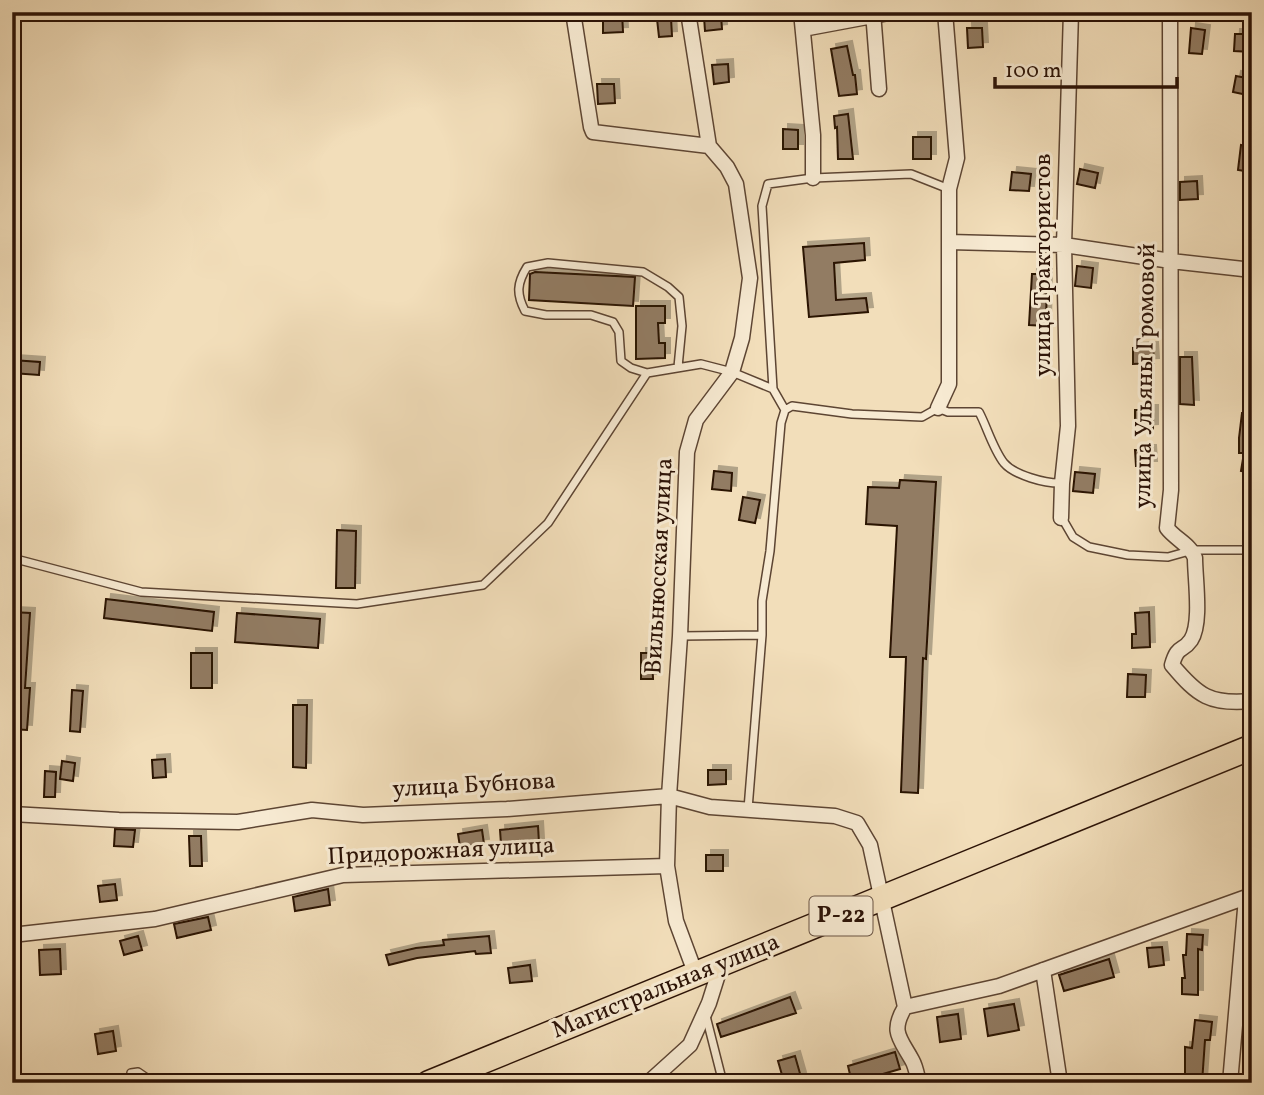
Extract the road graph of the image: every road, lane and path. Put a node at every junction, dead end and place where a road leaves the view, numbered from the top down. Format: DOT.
graph roads {
  1 [pos="573,12"];
  2 [pos="688,12"];
  3 [pos="801,12"];
  4 [pos="894,12"];
  5 [pos="945,12"];
  6 [pos="1071,12"];
  7 [pos="1170,12"];
  8 [pos="873,14"];
  9 [pos="803,29"];
  10 [pos="879,89"];
  11 [pos="709,146"];
  12 [pos="813,178"];
  13 [pos="949,190"];
  14 [pos="948,243"];
  15 [pos="1064,245"];
  16 [pos="1171,261"];
  17 [pos="1252,270"];
  18 [pos="678,368"];
  19 [pos="732,372"];
  20 [pos="647,373"];
  21 [pos="773,389"];
  22 [pos="938,408"];
  23 [pos="785,410"];
  24 [pos="1062,483"];
  25 [pos="1061,518"];
  26 [pos="1193,550"];
  27 [pos="1252,550"];
  28 [pos="12,558"];
  29 [pos="762,635"];
  30 [pos="680,636"];
  31 [pos="1252,702"];
  32 [pos="1252,747"];
  33 [pos="669,796"];
  34 [pos="748,810"];
  35 [pos="12,814"];
  36 [pos="667,866"];
  37 [pos="1249,896"];
  38 [pos="883,899"];
  39 [pos="12,935"];
  40 [pos="720,965"];
  41 [pos="1042,971"];
  42 [pos="696,975"];
  43 [pos="905,1007"];
  44 [pos="705,1012"];
  45 [pos="131,1073"];
  46 [pos="154,1083"];
  47 [pos="429,1083"];
  48 [pos="648,1083"];
  49 [pos="723,1083"];
  50 [pos="919,1083"];
  51 [pos="1060,1083"];
  52 [pos="1230,1083"];
  1 -- 11 [label="street"];
  2 -- 11 [label="street, Вильнюсская улица"];
  3 -- 9 [label="street"];
  4 -- 8 [label="street"];
  5 -- 13 [label="street"];
  6 -- 15 [label="street, улица Трактористов"];
  7 -- 16 [label="street, улица Ульяны Громовой"];
  8 -- 9 [label="street"];
  8 -- 10 [label="street"];
  9 -- 12 [label="street"];
  11 -- 19 [label="street, Вильнюсская улица"];
  12 -- 13 [label="lane"];
  12 -- 21 [label="lane"];
  13 -- 14 [label="street"];
  14 -- 15 [label="street"];
  14 -- 22 [label="street"];
  15 -- 16 [label="street"];
  15 -- 24 [label="street, улица Трактористов"];
  16 -- 17 [label="street"];
  16 -- 26 [label="street, улица Ульяны Громовой"];
  18 -- 19 [label="lane"];
  18 -- 20 [label="lane"];
  18 -- 20 [label="lane"];
  19 -- 21 [label="lane"];
  19 -- 30 [label="street, Вильнюсская улица"];
  20 -- 28 [label="lane"];
  21 -- 23 [label="lane"];
  22 -- 23 [label="lane"];
  22 -- 24 [label="lane"];
  23 -- 29 [label="lane"];
  24 -- 25 [label="street, улица Трактористов"];
  25 -- 26 [label="lane"];
  26 -- 27 [label="lane"];
  26 -- 31 [label="street"];
  29 -- 30 [label="lane"];
  29 -- 34 [label="lane"];
  30 -- 33 [label="street, Вильнюсская улица"];
  32 -- 38 [label="highway, Магистральная улица / Р-22"];
  33 -- 34 [label="street, улица Бубнова"];
  33 -- 35 [label="street, улица Бубнова"];
  33 -- 36 [label="street, Вильнюсская улица"];
  34 -- 38 [label="street, улица Бубнова"];
  36 -- 39 [label="street, Придорожная улица"];
  36 -- 42 [label="street, Вильнюсская улица"];
  37 -- 41 [label="street"];
  37 -- 52 [label="street"];
  38 -- 40 [label="highway, Магистральная улица / Р-22"];
  38 -- 43 [label="street"];
  40 -- 42 [label="highway, Магистральная улица / Р-22"];
  40 -- 44 [label="street"];
  41 -- 43 [label="street"];
  41 -- 51 [label="street"];
  42 -- 47 [label="highway, Магистральная улица / Р-22"];
  43 -- 50 [label="street"];
  44 -- 48 [label="street"];
  44 -- 49 [label="lane"];
  45 -- 46 [label="lane"];
}
